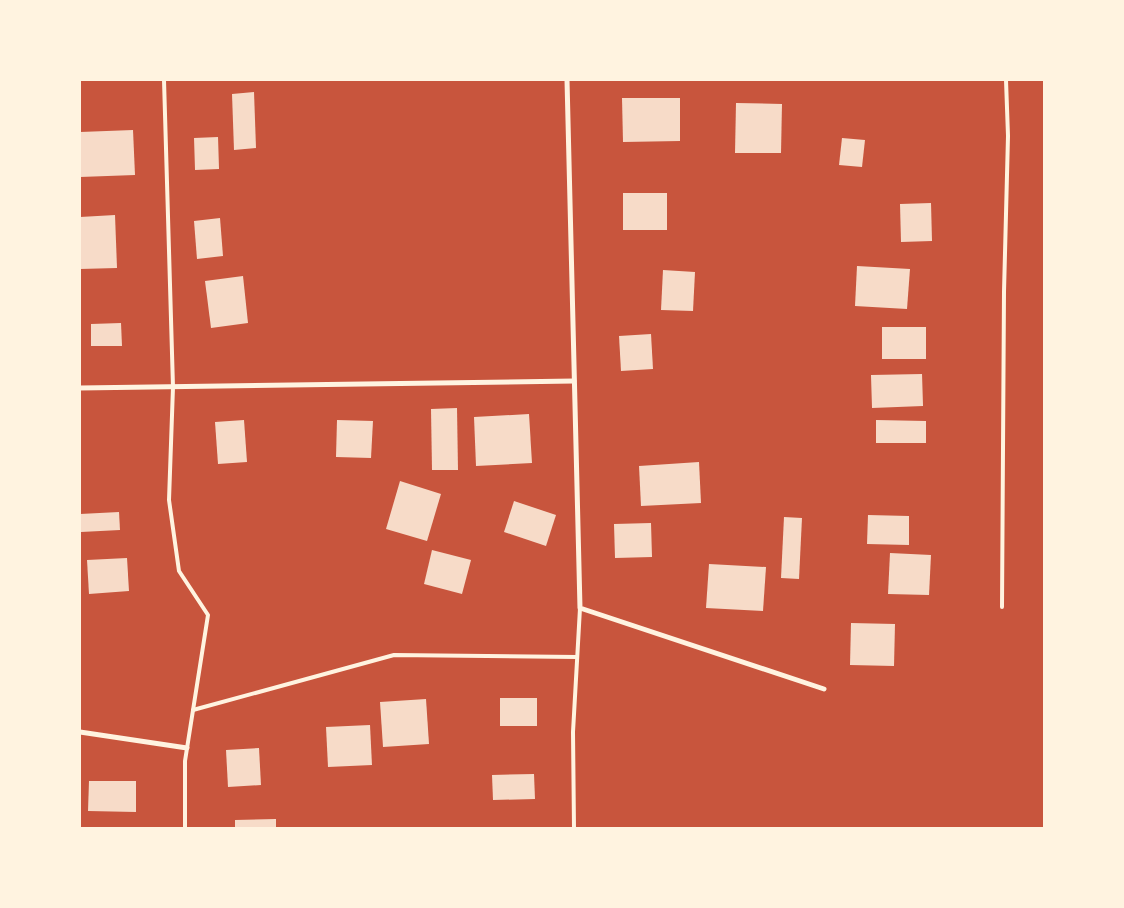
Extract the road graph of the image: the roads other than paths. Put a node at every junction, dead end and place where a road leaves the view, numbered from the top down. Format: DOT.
graph roads {
  1 [pos="164,80"];
  2 [pos="567,80"];
  3 [pos="1006,80"];
  4 [pos="574,381"];
  5 [pos="173,387"];
  6 [pos="80,388"];
  7 [pos="1002,606"];
  8 [pos="580,608"];
  9 [pos="578,657"];
  10 [pos="824,689"];
  11 [pos="193,710"];
  12 [pos="80,732"];
  13 [pos="187,748"];
  14 [pos="185,828"];
  15 [pos="574,828"];
  1 -- 5 [label="lane"];
  2 -- 4 [label="street"];
  3 -- 7 [label="lane"];
  4 -- 5 [label="street"];
  4 -- 8 [label="street"];
  5 -- 6 [label="street"];
  5 -- 11 [label="lane"];
  8 -- 9 [label="lane"];
  8 -- 10 [label="street"];
  9 -- 11 [label="lane"];
  9 -- 15 [label="lane"];
  11 -- 13 [label="lane"];
  12 -- 13 [label="street"];
  13 -- 14 [label="lane"];
}
